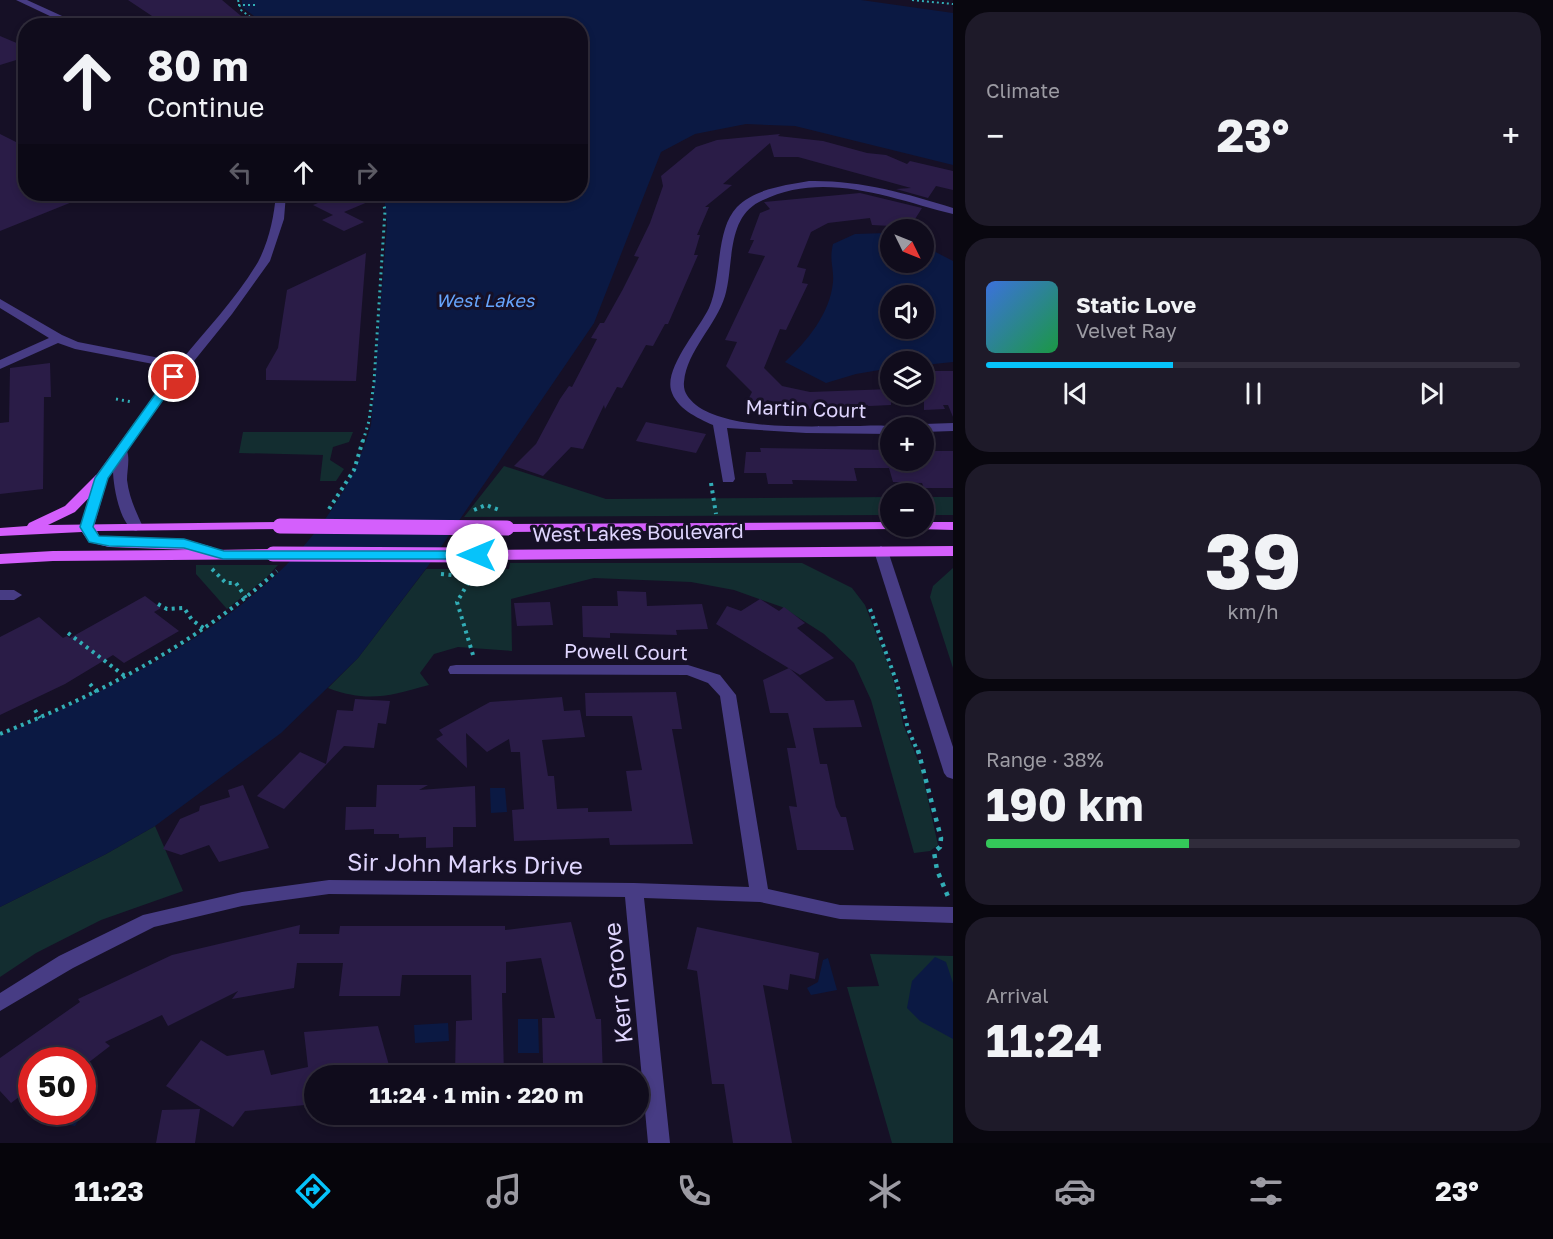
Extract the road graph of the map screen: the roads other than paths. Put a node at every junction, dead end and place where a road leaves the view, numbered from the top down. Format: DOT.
graph roads {
  1 [pos="20,0"];
  2 [pos="62,18"];
  3 [pos="280,201"];
  4 [pos="953,211"];
  5 [pos="0,303"];
  6 [pos="58,338"];
  7 [pos="0,365"];
  8 [pos="183,366"];
  9 [pos="719,423"];
  10 [pos="953,427"];
  11 [pos="934,428"];
  12 [pos="880,430"];
  13 [pos="122,451"];
  14 [pos="101,478"];
  15 [pos="728,479"];
  16 [pos="880,526"];
  17 [pos="934,526"];
  18 [pos="953,526"];
  19 [pos="87,527"];
  20 [pos="136,527"];
  21 [pos="23,530"];
  22 [pos="0,532"];
  23 [pos="883,537"];
  24 [pos="881,550"];
  25 [pos="953,551"];
  26 [pos="223,555"];
  27 [pos="0,560"];
  28 [pos="463,670"];
  29 [pos="952,765"];
  30 [pos="634,890"];
  31 [pos="760,895"];
  32 [pos="952,910"];
  33 [pos="0,1003"];
  34 [pos="659,1143"];
  1 -- 2 [label="street"];
  3 -- 8 [label="street"];
  4 -- 9 [label="street, Martin Court"];
  5 -- 6 [label="street"];
  6 -- 7 [label="street"];
  6 -- 8 [label="street"];
  8 -- 13 [label="street"];
  9 -- 12 [label="street, Martin Court"];
  9 -- 15 [label="street, Martin Court"];
  10 -- 11 [label="street"];
  13 -- 14 [label="street"];
  13 -- 20 [label="street"];
  14 -- 19 [label="street"];
  14 -- 21 [label="main road"];
  16 -- 20 [label="main road, West Lakes Boulevard, bridge"];
  17 -- 18 [label="main road"];
  19 -- 20 [label="main road, West Lakes Boulevard"];
  19 -- 21 [label="main road, West Lakes Boulevard"];
  19 -- 26 [label="main road"];
  21 -- 22 [label="main road, West Lakes Boulevard"];
  23 -- 24 [label="main road, West Lakes Boulevard"];
  24 -- 25 [label="main road, West Lakes Boulevard"];
  24 -- 26 [label="main road, West Lakes Boulevard, bridge"];
  24 -- 29 [label="street"];
  26 -- 27 [label="main road, West Lakes Boulevard"];
  28 -- 31 [label="street, Powell Court"];
  30 -- 31 [label="street, Sir John Marks Drive"];
  30 -- 33 [label="street, Sir John Marks Drive"];
  30 -- 34 [label="street, Kerr Grove"];
  31 -- 32 [label="street, Sir John Marks Drive"];
}
